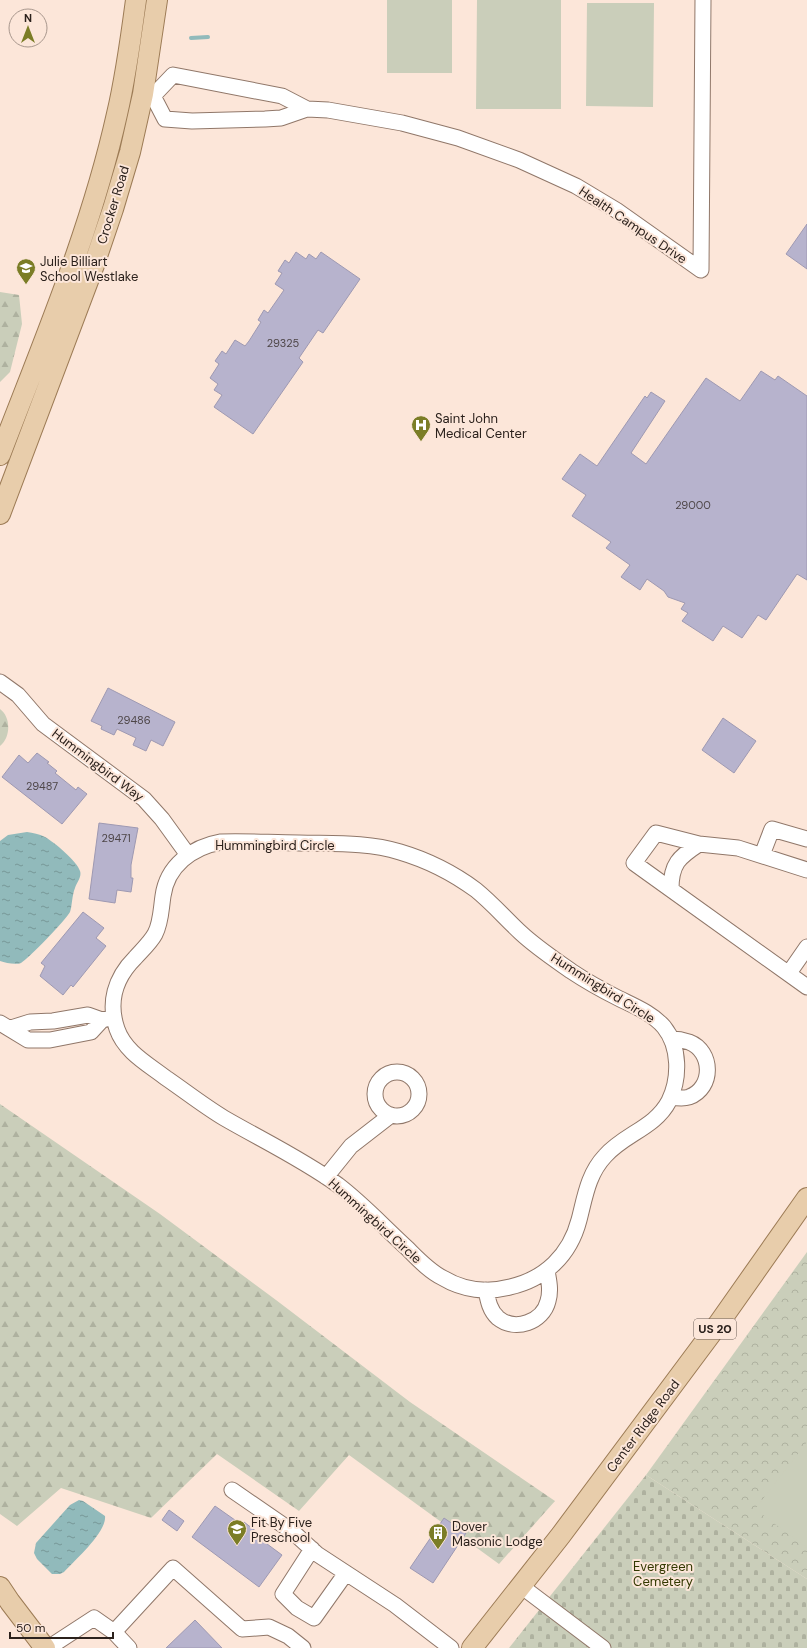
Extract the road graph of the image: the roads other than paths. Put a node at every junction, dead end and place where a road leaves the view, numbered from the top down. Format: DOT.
graph roads {
  1 [pos="136,0"];
  2 [pos="157,0"];
  3 [pos="703,0"];
  4 [pos="122,89"];
  5 [pos="148,95"];
  6 [pos="307,109"];
  7 [pos="0,455"];
  8 [pos="0,514"];
  9 [pos="0,682"];
  10 [pos="807,839"];
  11 [pos="698,844"];
  12 [pos="188,856"];
  13 [pos="762,856"];
  14 [pos="807,870"];
  15 [pos="671,889"];
  16 [pos="807,947"];
  17 [pos="789,973"];
  18 [pos="807,987"];
  19 [pos="108,1018"];
  20 [pos="5,1025"];
  21 [pos="671,1039"];
  22 [pos="671,1097"];
  23 [pos="391,1115"];
  24 [pos="326,1177"];
  25 [pos="806,1202"];
  26 [pos="547,1271"];
  27 [pos="486,1290"];
  28 [pos="232,1490"];
  29 [pos="312,1549"];
  30 [pos="346,1573"];
  31 [pos="521,1586"];
  32 [pos="0,1587"];
  33 [pos="114,1632"];
  34 [pos="47,1648"];
  35 [pos="128,1648"];
  36 [pos="303,1648"];
  37 [pos="451,1648"];
  38 [pos="472,1648"];
  39 [pos="603,1648"];
  1 -- 4 [label="main road, Crocker Road"];
  2 -- 5 [label="main road, Crocker Road"];
  3 -- 6 [label="street, Health Campus Drive"];
  4 -- 5 [label="street"];
  4 -- 7 [label="main road, Crocker Road"];
  5 -- 6 [label="street, Health Campus Drive"];
  5 -- 6 [label="street, Health Campus Drive"];
  5 -- 8 [label="main road, Crocker Road"];
  9 -- 12 [label="street, Hummingbird Way"];
  10 -- 13 [label="street"];
  11 -- 13 [label="street"];
  11 -- 15 [label="street"];
  11 -- 15 [label="street"];
  12 -- 19 [label="street, Hummingbird Circle"];
  12 -- 21 [label="street, Hummingbird Circle"];
  13 -- 14 [label="street"];
  15 -- 17 [label="street"];
  16 -- 17 [label="street"];
  17 -- 18 [label="street"];
  19 -- 20 [label="street"];
  19 -- 24 [label="street, Hummingbird Circle"];
  21 -- 22 [label="street, Hummingbird Circle"];
  21 -- 22 [label="street"];
  22 -- 26 [label="street, Hummingbird Circle"];
  23 -- 24 [label="street"];
  24 -- 27 [label="street, Hummingbird Circle"];
  25 -- 31 [label="main road, Center Ridge Road / US 20"];
  26 -- 27 [label="street, Hummingbird Circle"];
  26 -- 27 [label="street"];
  28 -- 29 [label="street"];
  29 -- 30 [label="street"];
  29 -- 30 [label="street"];
  30 -- 37 [label="street"];
  31 -- 38 [label="main road, Center Ridge Road / US 20"];
  31 -- 39 [label="street"];
  32 -- 34 [label="main road"];
  33 -- 34 [label="street"];
  33 -- 35 [label="street"];
  33 -- 36 [label="street"];
}
